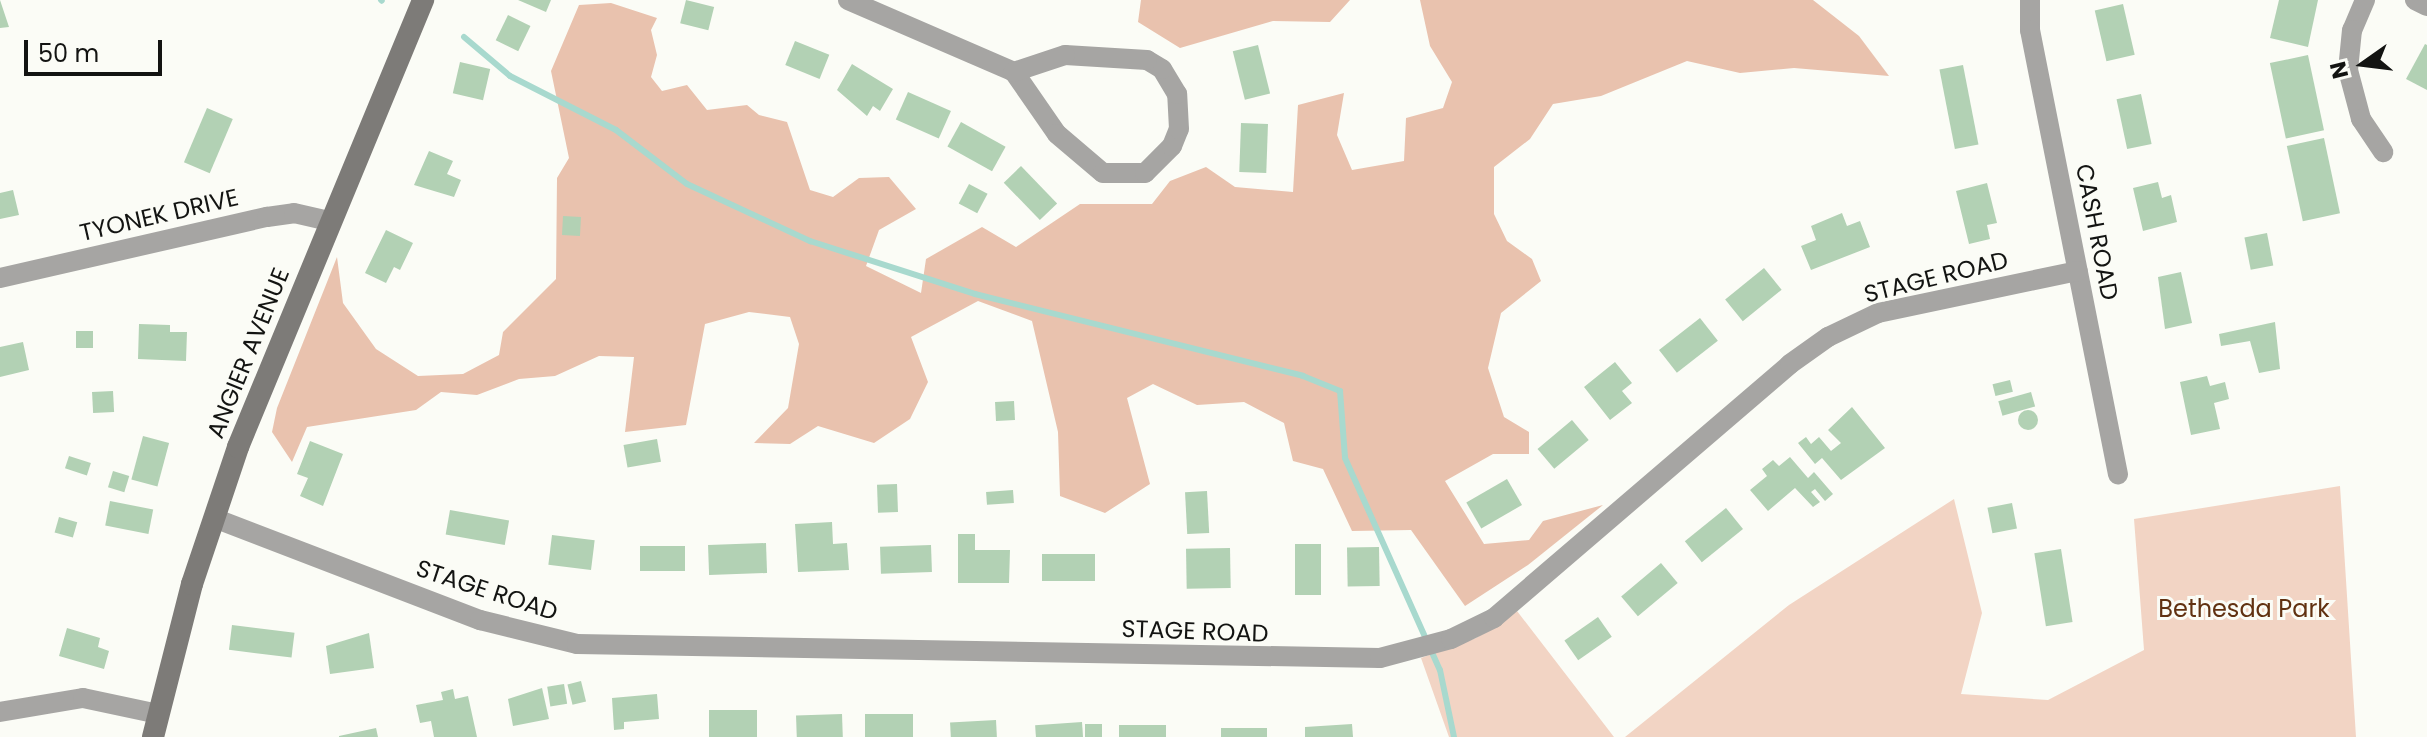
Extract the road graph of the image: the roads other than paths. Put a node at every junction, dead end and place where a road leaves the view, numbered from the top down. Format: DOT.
graph roads {
  1 [pos="423,0"];
  2 [pos="848,0"];
  3 [pos="2030,0"];
  4 [pos="2365,0"];
  5 [pos="2415,0"];
  6 [pos="2427,6"];
  7 [pos="1014,72"];
  8 [pos="2383,152"];
  9 [pos="330,221"];
  10 [pos="2078,271"];
  11 [pos="0,278"];
  12 [pos="2118,474"];
  13 [pos="214,518"];
  14 [pos="0,712"];
  15 [pos="158,714"];
  16 [pos="153,737"];
  1 -- 9 [label="main road, ANGIER AVENUE"];
  2 -- 7 [label="street"];
  3 -- 10 [label="street, CASH ROAD"];
  4 -- 8 [label="street"];
  5 -- 6 [label="street"];
  7 -- 7 [label="street"];
  9 -- 11 [label="street, TYONEK DRIVE"];
  9 -- 13 [label="main road, ANGIER AVENUE"];
  10 -- 12 [label="street, CASH ROAD"];
  10 -- 13 [label="street, STAGE ROAD"];
  13 -- 15 [label="main road, ANGIER AVENUE"];
  14 -- 15 [label="street"];
  15 -- 16 [label="main road, ANGIER AVENUE"];
}
